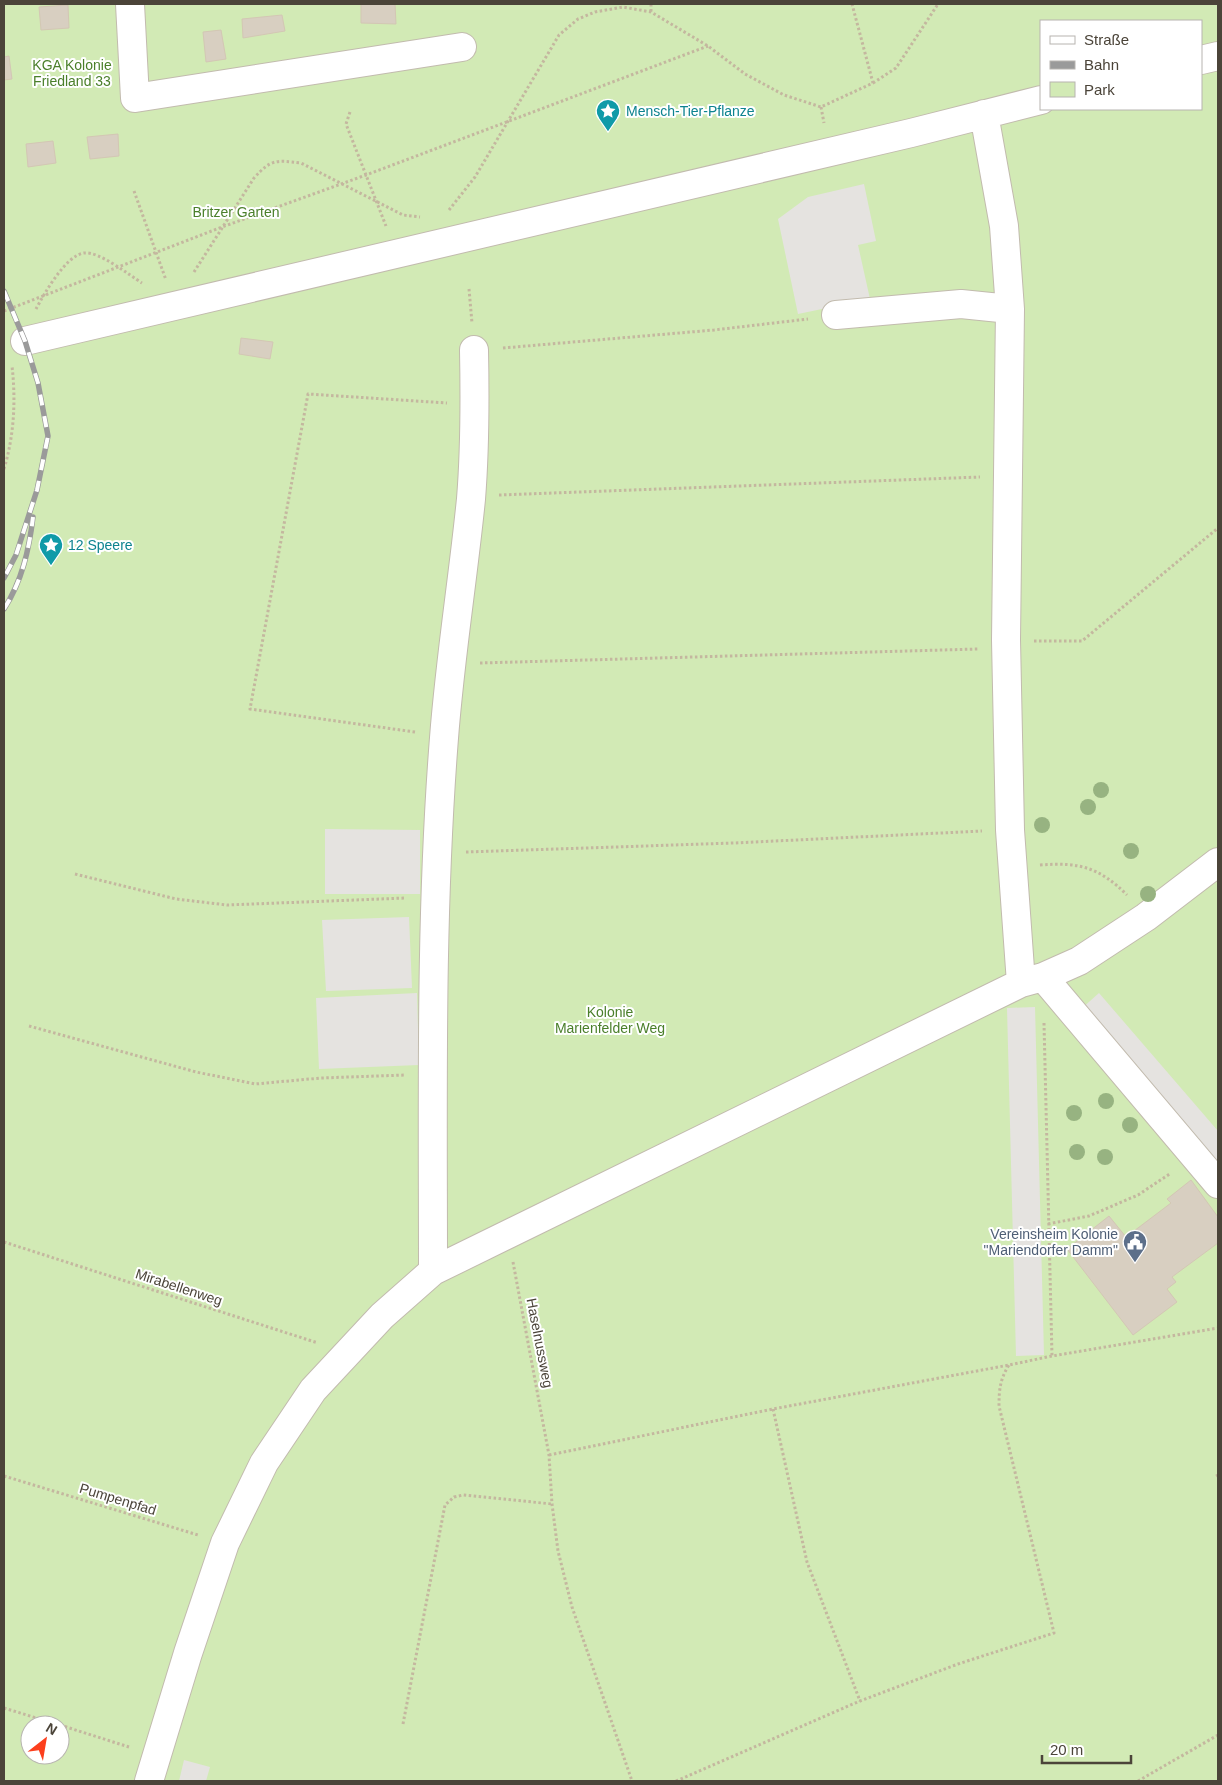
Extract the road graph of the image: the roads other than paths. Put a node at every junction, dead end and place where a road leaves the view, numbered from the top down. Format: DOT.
graph roads {
  1 [pos="130,4"];
  2 [pos="462,47"];
  3 [pos="1218,56"];
  4 [pos="1202,60"];
  5 [pos="1040,100"];
  6 [pos="984,114"];
  7 [pos="1010,309"];
  8 [pos="836,315"];
  9 [pos="474,350"];
  10 [pos="18,352"];
  11 [pos="1218,862"];
  12 [pos="1032,980"];
  13 [pos="1218,1184"];
  14 [pos="433,1271"];
  15 [pos="149,1781"];
  1 -- 2 [label="street"];
  3 -- 4 [label="street"];
  5 -- 6 [label="street"];
  6 -- 7 [label="street"];
  6 -- 10 [label="street"];
  7 -- 8 [label="street"];
  7 -- 12 [label="street"];
  9 -- 14 [label="street"];
  11 -- 12 [label="street"];
  12 -- 13 [label="street"];
  12 -- 14 [label="street"];
  14 -- 15 [label="street"];
}
